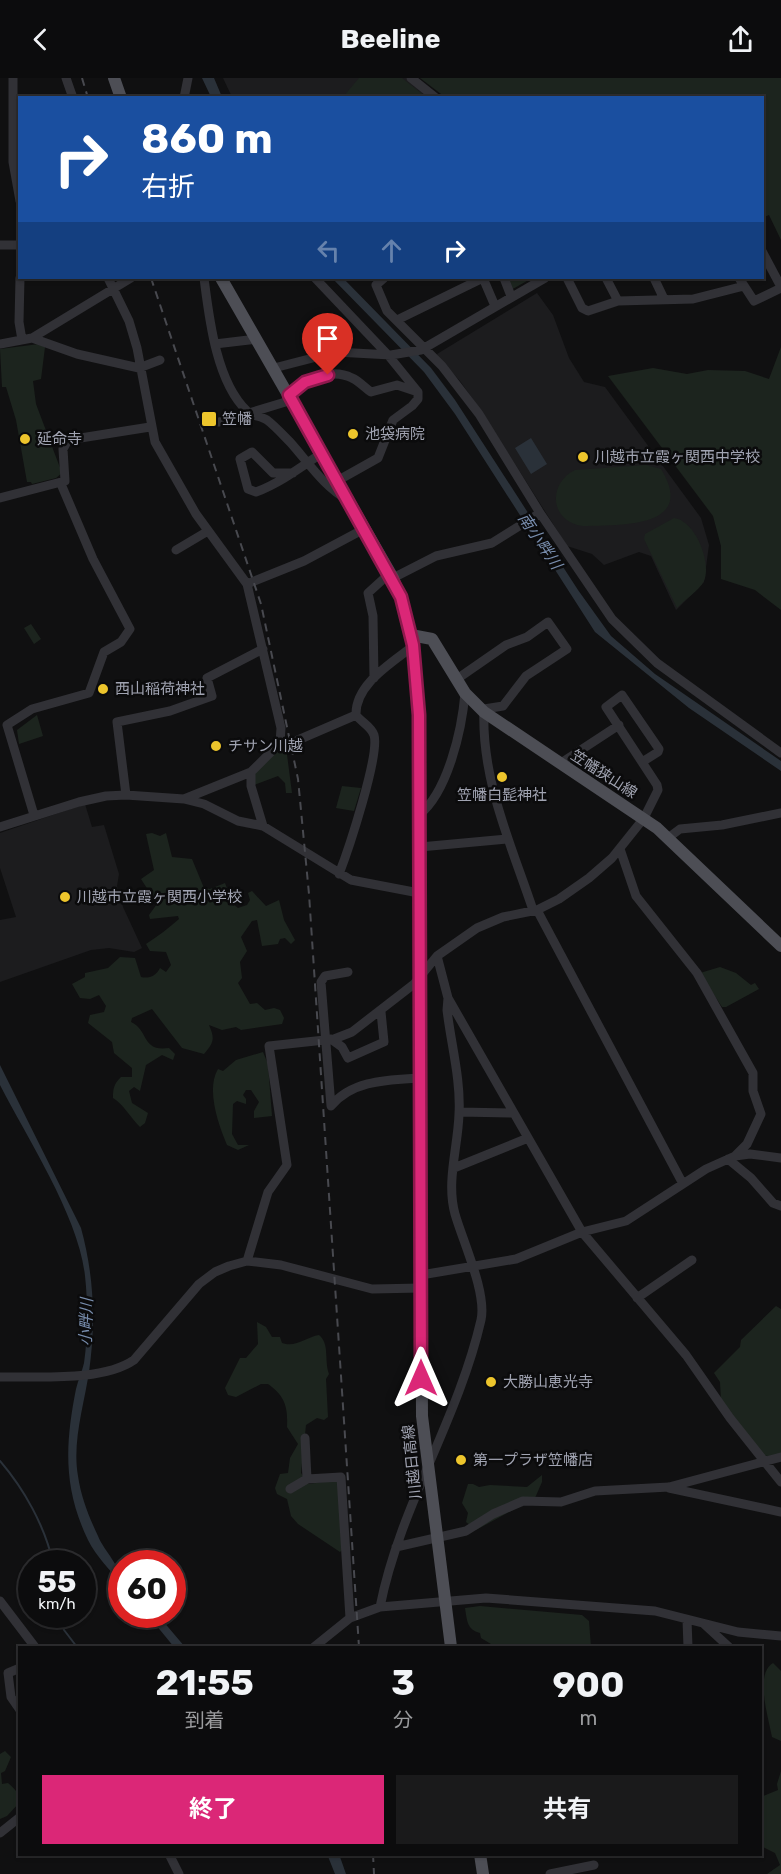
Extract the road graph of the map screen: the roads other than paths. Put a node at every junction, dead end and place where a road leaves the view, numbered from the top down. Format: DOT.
graph roads {
  1 [pos="13,78"];
  2 [pos="66,78"];
  3 [pos="114,78"];
  4 [pos="188,78"];
  5 [pos="411,78"];
  6 [pos="72,96"];
  7 [pos="120,96"];
  8 [pos="184,96"];
  9 [pos="434,96"];
  10 [pos="18,190"];
  11 [pos="0,245"];
  12 [pos="18,245"];
  13 [pos="764,255"];
  14 [pos="20,279"];
  15 [pos="109,279"];
  16 [pos="129,279"];
  17 [pos="204,279"];
  18 [pos="222,279"];
  19 [pos="316,279"];
  20 [pos="383,279"];
  21 [pos="481,279"];
  22 [pos="483,279"];
  23 [pos="504,279"];
  24 [pos="543,279"];
  25 [pos="568,279"];
  26 [pos="607,279"];
  27 [pos="654,279"];
  28 [pos="742,282"];
  29 [pos="781,287"];
  30 [pos="115,288"];
  31 [pos="511,296"];
  32 [pos="664,298"];
  33 [pos="618,301"];
  34 [pos="495,306"];
  35 [pos="397,320"];
  36 [pos="32,338"];
  37 [pos="256,339"];
  38 [pos="22,340"];
  39 [pos="0,344"];
  40 [pos="214,344"];
  41 [pos="424,350"];
  42 [pos="390,355"];
  43 [pos="160,360"];
  44 [pos="139,368"];
  45 [pos="274,368"];
  46 [pos="418,392"];
  47 [pos="291,398"];
  48 [pos="249,413"];
  49 [pos="219,422"];
  50 [pos="150,427"];
  51 [pos="322,453"];
  52 [pos="307,463"];
  53 [pos="293,473"];
  54 [pos="337,481"];
  55 [pos="61,484"];
  56 [pos="0,498"];
  57 [pos="348,500"];
  58 [pos="539,514"];
  59 [pos="364,529"];
  60 [pos="208,531"];
  61 [pos="176,550"];
  62 [pos="391,576"];
  63 [pos="247,584"];
  64 [pos="412,640"];
  65 [pos="262,650"];
  66 [pos="374,678"];
  67 [pos="457,679"];
  68 [pos="465,693"];
  69 [pos="483,712"];
  70 [pos="356,715"];
  71 [pos="3,723"];
  72 [pos="619,725"];
  73 [pos="298,740"];
  74 [pos="781,753"];
  75 [pos="642,762"];
  76 [pos="561,763"];
  77 [pos="251,772"];
  78 [pos="126,795"];
  79 [pos="184,799"];
  80 [pos="781,813"];
  81 [pos="34,815"];
  82 [pos="419,815"];
  83 [pos="644,818"];
  84 [pos="263,826"];
  85 [pos="0,827"];
  86 [pos="668,838"];
  87 [pos="507,839"];
  88 [pos="420,847"];
  89 [pos="620,849"];
  90 [pos="339,874"];
  91 [pos="419,893"];
  92 [pos="535,910"];
  93 [pos="781,946"];
  94 [pos="437,956"];
  95 [pos="348,972"];
  96 [pos="420,973"];
  97 [pos="448,998"];
  98 [pos="381,1012"];
  99 [pos="329,1039"];
  100 [pos="419,1078"];
  101 [pos="460,1113"];
  102 [pos="513,1113"];
  103 [pos="528,1138"];
  104 [pos="731,1157"];
  105 [pos="781,1158"];
  106 [pos="454,1168"];
  107 [pos="683,1184"];
  108 [pos="781,1206"];
  109 [pos="582,1232"];
  110 [pos="692,1260"];
  111 [pos="247,1261"];
  112 [pos="471,1266"];
  113 [pos="421,1282"];
  114 [pos="637,1298"];
  115 [pos="0,1377"];
  116 [pos="305,1438"];
  117 [pos="781,1457"];
  118 [pos="766,1461"];
  119 [pos="427,1467"];
  120 [pos="306,1479"];
  121 [pos="781,1482"];
  122 [pos="664,1487"];
  123 [pos="290,1489"];
  124 [pos="781,1512"];
  125 [pos="436,1540"];
  126 [pos="396,1547"];
  127 [pos="444,1600"];
  128 [pos="0,1601"];
  129 [pos="380,1607"];
  130 [pos="350,1618"];
  131 [pos="687,1620"];
  132 [pos="703,1623"];
  133 [pos="781,1636"];
  134 [pos="34,1646"];
  135 [pos="315,1646"];
  136 [pos="451,1646"];
  137 [pos="688,1646"];
  138 [pos="728,1646"];
  139 [pos="0,1665"];
  140 [pos="18,1669"];
  141 [pos="8,1673"];
  142 [pos="18,1707"];
  143 [pos="18,1819"];
  144 [pos="0,1833"];
  145 [pos="170,1856"];
  146 [pos="480,1856"];
  147 [pos="594,1865"];
  148 [pos="179,1874"];
  149 [pos="483,1874"];
  150 [pos="550,1874"];
  1 -- 10 [label="street"];
  2 -- 6 [label="street"];
  3 -- 7 [label="main road"];
  4 -- 8 [label="street"];
  5 -- 9 [label="street"];
  11 -- 12 [label="street"];
  13 -- 29 [label="street"];
  14 -- 38 [label="street"];
  15 -- 30 [label="street"];
  16 -- 30 [label="street"];
  17 -- 40 [label="street"];
  18 -- 37 [label="main road, 川越日高線"];
  19 -- 42 [label="street"];
  20 -- 35 [label="street"];
  21 -- 35 [label="street"];
  22 -- 34 [label="street"];
  23 -- 31 [label="street"];
  24 -- 31 [label="street"];
  25 -- 33 [label="street"];
  26 -- 33 [label="street"];
  27 -- 32 [label="street"];
  28 -- 29 [label="street"];
  28 -- 32 [label="street"];
  30 -- 36 [label="street"];
  30 -- 44 [label="street"];
  31 -- 34 [label="street"];
  32 -- 33 [label="street"];
  34 -- 41 [label="street"];
  35 -- 41 [label="street"];
  36 -- 38 [label="street"];
  36 -- 44 [label="street"];
  37 -- 40 [label="street"];
  37 -- 45 [label="main road, 川越日高線"];
  38 -- 39 [label="street"];
  40 -- 48 [label="street"];
  41 -- 42 [label="street"];
  41 -- 58 [label="street"];
  42 -- 45 [label="street"];
  42 -- 46 [label="street"];
  43 -- 44 [label="street"];
  44 -- 50 [label="street"];
  45 -- 47 [label="main road, 川越日高線"];
  46 -- 47 [label="street"];
  46 -- 54 [label="street"];
  47 -- 48 [label="street"];
  47 -- 51 [label="main road, 川越日高線"];
  48 -- 49 [label="street"];
  48 -- 52 [label="street"];
  50 -- 55 [label="street"];
  50 -- 60 [label="street"];
  51 -- 52 [label="street"];
  51 -- 54 [label="main road, 川越日高線"];
  52 -- 53 [label="street"];
  52 -- 57 [label="street"];
  53 -- 53 [label="street"];
  54 -- 57 [label="main road, 川越日高線"];
  55 -- 56 [label="street"];
  55 -- 71 [label="street"];
  57 -- 59 [label="main road, 川越日高線"];
  58 -- 62 [label="street"];
  58 -- 74 [label="street"];
  59 -- 62 [label="main road, 川越日高線"];
  59 -- 63 [label="street"];
  60 -- 61 [label="street"];
  60 -- 63 [label="street"];
  62 -- 64 [label="main road, 川越日高線"];
  62 -- 66 [label="street"];
  63 -- 65 [label="street"];
  64 -- 66 [label="street"];
  64 -- 67 [label="main road, 笠幡狭山線"];
  64 -- 82 [label="main road, 川越日高線"];
  65 -- 77 [label="street"];
  65 -- 78 [label="street"];
  66 -- 70 [label="street"];
  67 -- 68 [label="main road, 笠幡狭山線"];
  67 -- 69 [label="street"];
  68 -- 69 [label="main road, 笠幡狭山線"];
  68 -- 82 [label="street"];
  69 -- 76 [label="main road, 笠幡狭山線"];
  69 -- 87 [label="street"];
  70 -- 73 [label="street"];
  70 -- 90 [label="street"];
  71 -- 81 [label="street"];
  72 -- 75 [label="street"];
  72 -- 75 [label="street"];
  72 -- 76 [label="street"];
  75 -- 83 [label="street"];
  76 -- 83 [label="main road, 笠幡狭山線"];
  77 -- 79 [label="street"];
  77 -- 84 [label="street"];
  78 -- 79 [label="street"];
  78 -- 81 [label="street"];
  79 -- 84 [label="street"];
  80 -- 86 [label="street"];
  81 -- 85 [label="street"];
  82 -- 88 [label="main road, 川越日高線"];
  83 -- 86 [label="main road, 笠幡狭山線"];
  83 -- 89 [label="street"];
  84 -- 90 [label="street"];
  86 -- 93 [label="main road, 笠幡狭山線"];
  87 -- 88 [label="street"];
  87 -- 92 [label="street"];
  88 -- 91 [label="main road, 川越日高線"];
  89 -- 92 [label="street"];
  89 -- 104 [label="street"];
  90 -- 91 [label="street"];
  91 -- 96 [label="main road, 川越日高線"];
  92 -- 94 [label="street"];
  92 -- 107 [label="street"];
  94 -- 96 [label="street"];
  94 -- 97 [label="street"];
  95 -- 99 [label="street"];
  96 -- 98 [label="street"];
  96 -- 100 [label="main road, 川越日高線"];
  97 -- 101 [label="street"];
  97 -- 102 [label="street"];
  98 -- 99 [label="street"];
  98 -- 99 [label="street"];
  99 -- 100 [label="street"];
  99 -- 111 [label="street"];
  100 -- 113 [label="main road, 川越日高線"];
  101 -- 102 [label="street"];
  101 -- 106 [label="street"];
  102 -- 103 [label="street"];
  103 -- 106 [label="street"];
  103 -- 109 [label="street"];
  104 -- 105 [label="street"];
  104 -- 107 [label="street"];
  104 -- 108 [label="street"];
  106 -- 112 [label="street"];
  107 -- 109 [label="street"];
  109 -- 112 [label="street"];
  109 -- 114 [label="street"];
  110 -- 114 [label="street"];
  111 -- 113 [label="street"];
  111 -- 115 [label="street"];
  112 -- 113 [label="street"];
  112 -- 119 [label="street"];
  113 -- 119 [label="main road, 川越日高線"];
  114 -- 118 [label="street"];
  116 -- 120 [label="street"];
  117 -- 118 [label="street"];
  118 -- 121 [label="street"];
  118 -- 122 [label="street"];
  119 -- 125 [label="main road, 川越日高線"];
  119 -- 126 [label="street"];
  120 -- 123 [label="street"];
  120 -- 130 [label="street"];
  122 -- 124 [label="street"];
  122 -- 125 [label="street"];
  125 -- 126 [label="street"];
  125 -- 127 [label="main road, 川越日高線"];
  126 -- 129 [label="street"];
  127 -- 129 [label="street"];
  127 -- 131 [label="street"];
  127 -- 136 [label="main road, 川越日高線"];
  128 -- 134 [label="street"];
  129 -- 130 [label="street"];
  130 -- 135 [label="street"];
  131 -- 132 [label="street"];
  131 -- 137 [label="street"];
  132 -- 133 [label="street"];
  132 -- 138 [label="street"];
  139 -- 141 [label="street"];
  140 -- 141 [label="street"];
  141 -- 142 [label="street"];
  143 -- 144 [label="street"];
  145 -- 148 [label="street"];
  146 -- 149 [label="main road"];
  147 -- 150 [label="street"];
}
